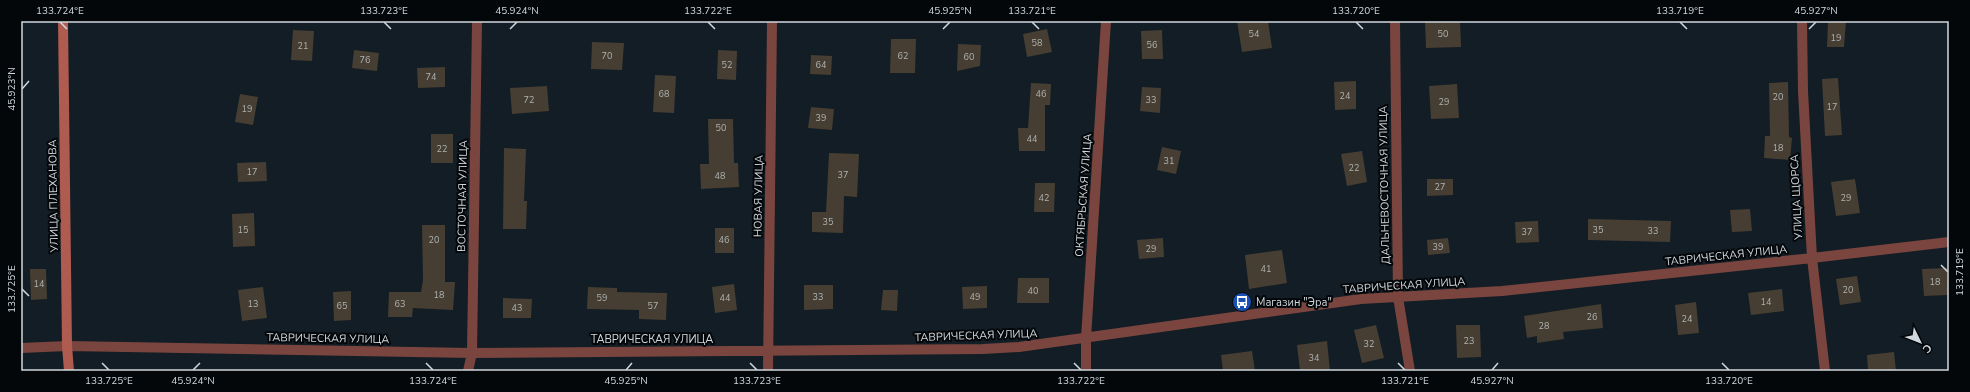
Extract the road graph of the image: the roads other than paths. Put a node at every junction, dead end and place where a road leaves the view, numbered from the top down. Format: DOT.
graph roads {
  1 [pos="63,21"];
  2 [pos="477,21"];
  3 [pos="772,21"];
  4 [pos="1106,21"];
  5 [pos="1395,21"];
  6 [pos="1802,21"];
  7 [pos="1949,242"];
  8 [pos="1812,258"];
  9 [pos="1398,297"];
  10 [pos="1086,338"];
  11 [pos="66,346"];
  12 [pos="21,348"];
  13 [pos="768,350"];
  14 [pos="472,353"];
  15 [pos="68,371"];
  16 [pos="468,371"];
  17 [pos="768,371"];
  18 [pos="1086,371"];
  19 [pos="1410,371"];
  20 [pos="1826,371"];
  1 -- 11 [label="main road, УЛИЦА ПЛЕХАНОВА"];
  2 -- 14 [label="street, ВОСТОЧНАЯ УЛИЦА"];
  3 -- 13 [label="street, НОВАЯ УЛИЦА"];
  4 -- 10 [label="street, ОКТЯБРЬСКАЯ УЛИЦА"];
  5 -- 9 [label="street, ДАЛЬНЕВОСТОЧНАЯ УЛИЦА"];
  6 -- 8 [label="street, УЛИЦА ЩОРСА"];
  7 -- 8 [label="street, ТАВРИЧЕСКАЯ УЛИЦА"];
  8 -- 9 [label="street, ТАВРИЧЕСКАЯ УЛИЦА"];
  8 -- 20 [label="street, УЛИЦА ЩОРСА"];
  9 -- 10 [label="street, ТАВРИЧЕСКАЯ УЛИЦА"];
  9 -- 19 [label="street, ДАЛЬНЕВОСТОЧНАЯ УЛИЦА"];
  10 -- 13 [label="street, ТАВРИЧЕСКАЯ УЛИЦА"];
  10 -- 18 [label="street, ОКТЯБРЬСКАЯ УЛИЦА"];
  11 -- 12 [label="street, ТАВРИЧЕСКАЯ УЛИЦА"];
  11 -- 14 [label="street, ТАВРИЧЕСКАЯ УЛИЦА"];
  11 -- 15 [label="main road, УЛИЦА ПЛЕХАНОВА"];
  13 -- 14 [label="street, ТАВРИЧЕСКАЯ УЛИЦА"];
  13 -- 17 [label="street, НОВАЯ УЛИЦА"];
  14 -- 16 [label="street, ВОСТОЧНАЯ УЛИЦА"];
}
